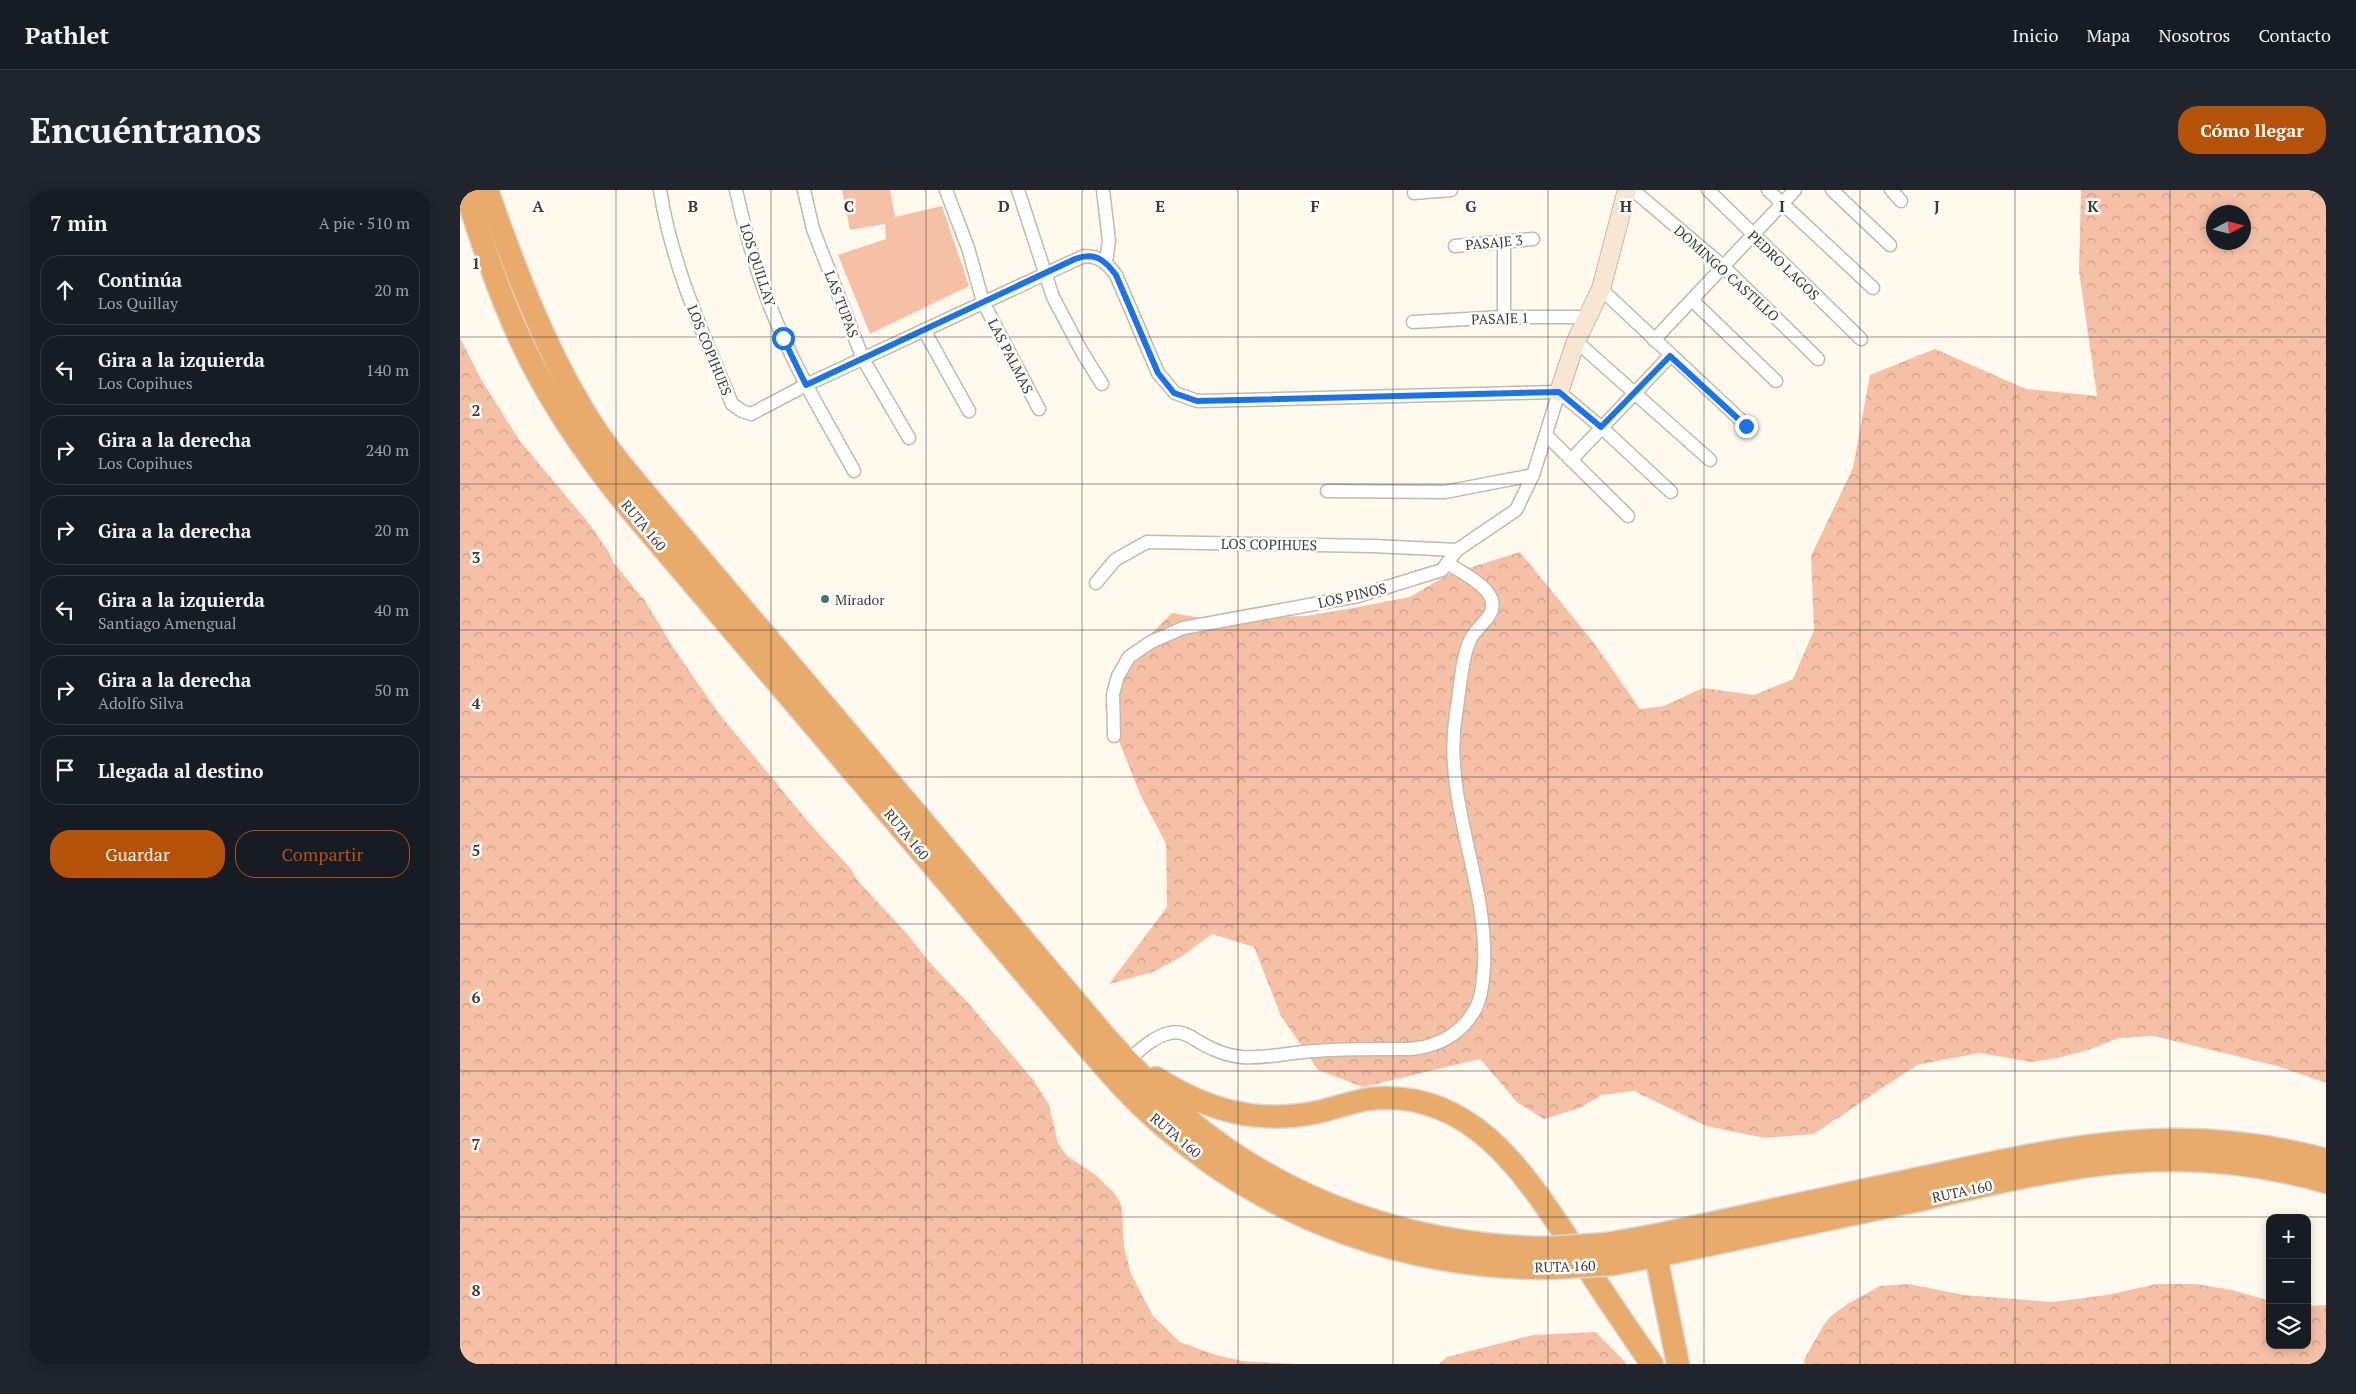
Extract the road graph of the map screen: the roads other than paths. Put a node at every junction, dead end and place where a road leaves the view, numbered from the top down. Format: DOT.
graph roads {
  1 [pos="465,190"];
  2 [pos="487,190"];
  3 [pos="660,190"];
  4 [pos="736,190"];
  5 [pos="804,190"];
  6 [pos="946,190"];
  7 [pos="1018,190"];
  8 [pos="1103,190"];
  9 [pos="1451,190"];
  10 [pos="1627,190"];
  11 [pos="1633,190"];
  12 [pos="1708,190"];
  13 [pos="1768,190"];
  14 [pos="1795,190"];
  15 [pos="1832,190"];
  16 [pos="1891,190"];
  17 [pos="1414,193"];
  18 [pos="1901,201"];
  19 [pos="1782,204"];
  20 [pos="1754,235"];
  21 [pos="1533,239"];
  22 [pos="1504,242"];
  23 [pos="1890,245"];
  24 [pos="1455,246"];
  25 [pos="1106,262"];
  26 [pos="1724,267"];
  27 [pos="1046,272"];
  28 [pos="1873,288"];
  29 [pos="1601,289"];
  30 [pos="1692,300"];
  31 [pos="983,302"];
  32 [pos="1504,316"];
  33 [pos="1587,317"];
  34 [pos="1413,322"];
  35 [pos="924,330"];
  36 [pos="1861,339"];
  37 [pos="1654,340"];
  38 [pos="1576,341"];
  39 [pos="1670,356"];
  40 [pos="863,359"];
  41 [pos="1818,359"];
  42 [pos="1776,381"];
  43 [pos="1102,384"];
  44 [pos="806,385"];
  45 [pos="1635,391"];
  46 [pos="1559,392"];
  47 [pos="1039,409"];
  48 [pos="969,411"];
  49 [pos="1746,426"];
  50 [pos="1601,427"];
  51 [pos="1546,436"];
  52 [pos="910,438"];
  53 [pos="1571,460"];
  54 [pos="1710,460"];
  55 [pos="854,471"];
  56 [pos="1533,475"];
  57 [pos="1327,491"];
  58 [pos="1671,492"];
  59 [pos="1628,516"];
  60 [pos="1458,550"];
  61 [pos="1447,564"];
  62 [pos="1096,583"];
  63 [pos="1114,736"];
  64 [pos="1127,1061"];
  65 [pos="2326,1160"];
  66 [pos="2326,1182"];
  67 [pos="1610,1254"];
  68 [pos="1656,1256"];
  69 [pos="1550,1258"];
  70 [pos="1652,1364"];
  71 [pos="1678,1364"];
  1 -- 69 [label="highway, RUTA 160"];
  2 -- 64 [label="highway, RUTA 160"];
  3 -- 44 [label="street, LOS COPIHUES"];
  4 -- 44 [label="street, LOS QUILLAY"];
  5 -- 40 [label="street, LAS TUPAS"];
  6 -- 31 [label="street, LAS PALMAS"];
  7 -- 27 [label="street"];
  8 -- 25 [label="street"];
  9 -- 17 [label="street"];
  10 -- 29 [label="street"];
  11 -- 26 [label="street, DOMINGO CASTILLO"];
  12 -- 20 [label="street, PEDRO LAGOS"];
  13 -- 19 [label="street"];
  14 -- 19 [label="street"];
  15 -- 23 [label="street"];
  16 -- 18 [label="street"];
  19 -- 20 [label="street"];
  19 -- 28 [label="street"];
  20 -- 26 [label="street"];
  20 -- 36 [label="street, PEDRO LAGOS"];
  21 -- 22 [label="street, PASAJE 3"];
  22 -- 24 [label="street, PASAJE 3"];
  22 -- 32 [label="street"];
  25 -- 27 [label="street, LOS COPIHUES"];
  25 -- 46 [label="street"];
  26 -- 30 [label="street"];
  26 -- 41 [label="street, DOMINGO CASTILLO"];
  27 -- 31 [label="street, LOS COPIHUES"];
  27 -- 43 [label="street"];
  29 -- 33 [label="street"];
  29 -- 37 [label="street"];
  30 -- 37 [label="street"];
  30 -- 42 [label="street"];
  31 -- 35 [label="street, LOS COPIHUES"];
  31 -- 47 [label="street, LAS PALMAS"];
  32 -- 33 [label="street, PASAJE 1"];
  32 -- 34 [label="street, PASAJE 1"];
  33 -- 38 [label="street"];
  35 -- 40 [label="street, LOS COPIHUES"];
  35 -- 48 [label="street"];
  37 -- 39 [label="street"];
  38 -- 45 [label="street"];
  38 -- 46 [label="street"];
  39 -- 45 [label="street"];
  39 -- 49 [label="street"];
  40 -- 44 [label="street, LOS COPIHUES"];
  40 -- 52 [label="street, LAS TUPAS"];
  44 -- 55 [label="street, LOS QUILLAY"];
  45 -- 50 [label="street"];
  45 -- 54 [label="street"];
  46 -- 50 [label="street"];
  46 -- 51 [label="street, LOS PINOS"];
  50 -- 53 [label="street"];
  50 -- 58 [label="street"];
  51 -- 53 [label="street"];
  51 -- 56 [label="street, LOS PINOS"];
  53 -- 59 [label="street"];
  56 -- 57 [label="street"];
  56 -- 60 [label="street, LOS PINOS"];
  60 -- 61 [label="street, LOS PINOS"];
  60 -- 62 [label="street, LOS COPIHUES"];
  61 -- 63 [label="street, LOS PINOS"];
  61 -- 64 [label="street"];
  64 -- 69 [label="highway, RUTA 160"];
  64 -- 70 [label="highway"];
  65 -- 67 [label="highway, RUTA 160"];
  66 -- 68 [label="highway, RUTA 160"];
  67 -- 68 [label="highway, RUTA 160"];
  67 -- 69 [label="highway, RUTA 160, bridge"];
  68 -- 71 [label="highway"];
}
